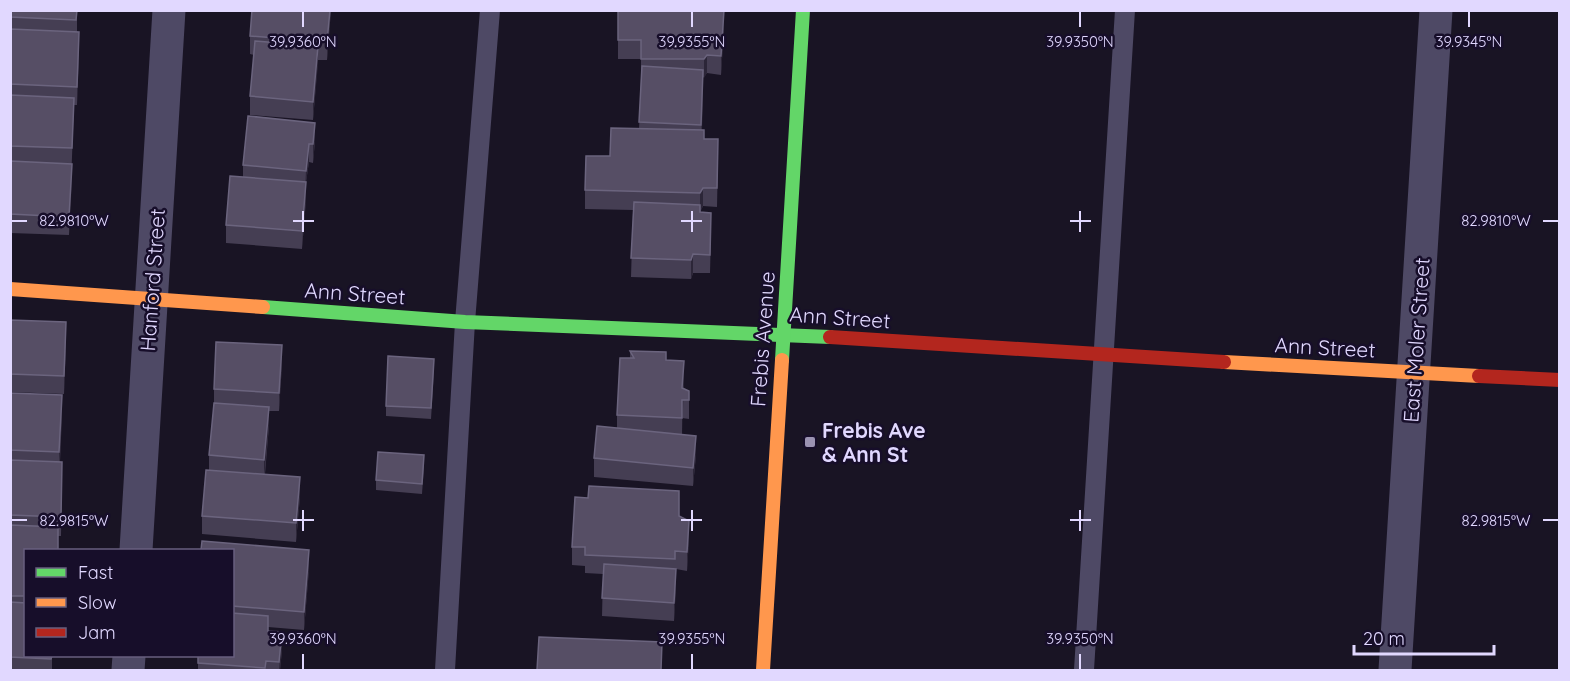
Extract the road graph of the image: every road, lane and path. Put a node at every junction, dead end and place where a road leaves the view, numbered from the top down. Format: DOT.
graph roads {
  1 [pos="169,10"];
  2 [pos="490,10"];
  3 [pos="803,10"];
  4 [pos="1125,10"];
  5 [pos="1436,10"];
  6 [pos="10,289"];
  7 [pos="151,300"];
  8 [pos="465,322"];
  9 [pos="783,334"];
  10 [pos="1104,356"];
  11 [pos="1414,373"];
  12 [pos="1560,380"];
  13 [pos="135,549"];
  14 [pos="445,670"];
  15 [pos="763,670"];
  16 [pos="1084,670"];
  17 [pos="1395,670"];
  1 -- 7 [label="street, Hanford Street"];
  2 -- 8 [label="lane"];
  3 -- 9 [label="street, Frebis Avenue"];
  4 -- 10 [label="lane"];
  5 -- 11 [label="street, East Moler Street"];
  6 -- 7 [label="street, Ann Street"];
  7 -- 8 [label="street, Ann Street"];
  7 -- 13 [label="street, Hanford Street"];
  8 -- 9 [label="street, Ann Street"];
  8 -- 14 [label="lane"];
  9 -- 10 [label="street, Ann Street"];
  9 -- 15 [label="street, Frebis Avenue"];
  10 -- 11 [label="street, Ann Street"];
  10 -- 16 [label="lane"];
  11 -- 12 [label="street, Ann Street"];
  11 -- 17 [label="street, East Moler Street"];
}
